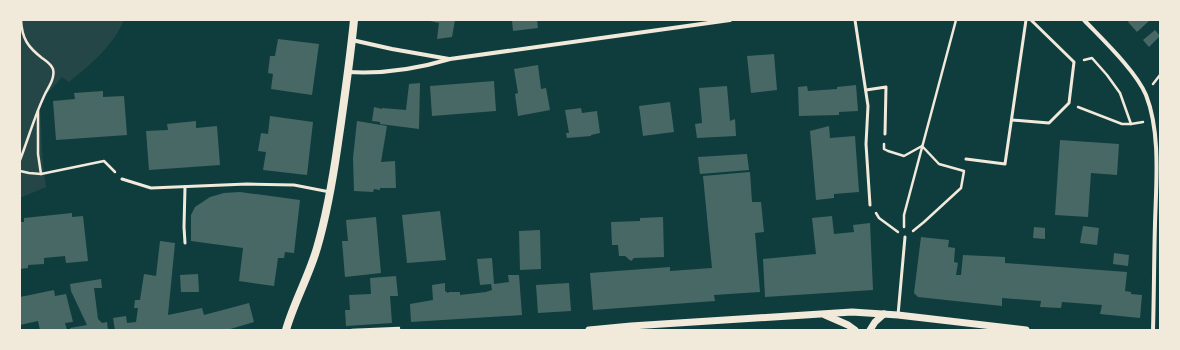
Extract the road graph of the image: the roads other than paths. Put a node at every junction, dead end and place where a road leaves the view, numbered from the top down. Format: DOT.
graph roads {
  1 [pos="354,20"];
  2 [pos="730,20"];
  3 [pos="855,20"];
  4 [pos="1026,20"];
  5 [pos="1031,20"];
  6 [pos="1084,20"];
  7 [pos="352,40"];
  8 [pos="450,59"];
  9 [pos="348,72"];
  10 [pos="866,90"];
  11 [pos="1012,120"];
  12 [pos="885,134"];
  13 [pos="966,159"];
  14 [pos="122,179"];
  15 [pos="185,187"];
  16 [pos="330,192"];
  17 [pos="870,205"];
  18 [pos="905,237"];
  19 [pos="185,243"];
  20 [pos="823,314"];
  21 [pos="884,314"];
  22 [pos="898,315"];
  23 [pos="286,330"];
  24 [pos="588,330"];
  25 [pos="855,330"];
  26 [pos="870,330"];
  27 [pos="1026,330"];
  28 [pos="1153,330"];
  1 -- 7 [label="main road"];
  2 -- 8 [label="street"];
  3 -- 10 [label="lane"];
  4 -- 11 [label="lane"];
  5 -- 11 [label="lane"];
  6 -- 28 [label="street"];
  7 -- 8 [label="street"];
  7 -- 9 [label="main road"];
  8 -- 9 [label="street"];
  9 -- 16 [label="main road"];
  10 -- 12 [label="lane"];
  10 -- 17 [label="lane"];
  11 -- 13 [label="lane"];
  14 -- 15 [label="lane"];
  15 -- 16 [label="lane"];
  15 -- 19 [label="lane"];
  16 -- 23 [label="main road"];
  18 -- 22 [label="lane"];
  20 -- 21 [label="street"];
  20 -- 24 [label="street"];
  20 -- 25 [label="street"];
  21 -- 22 [label="street"];
  21 -- 26 [label="street"];
  22 -- 27 [label="street"];
}
